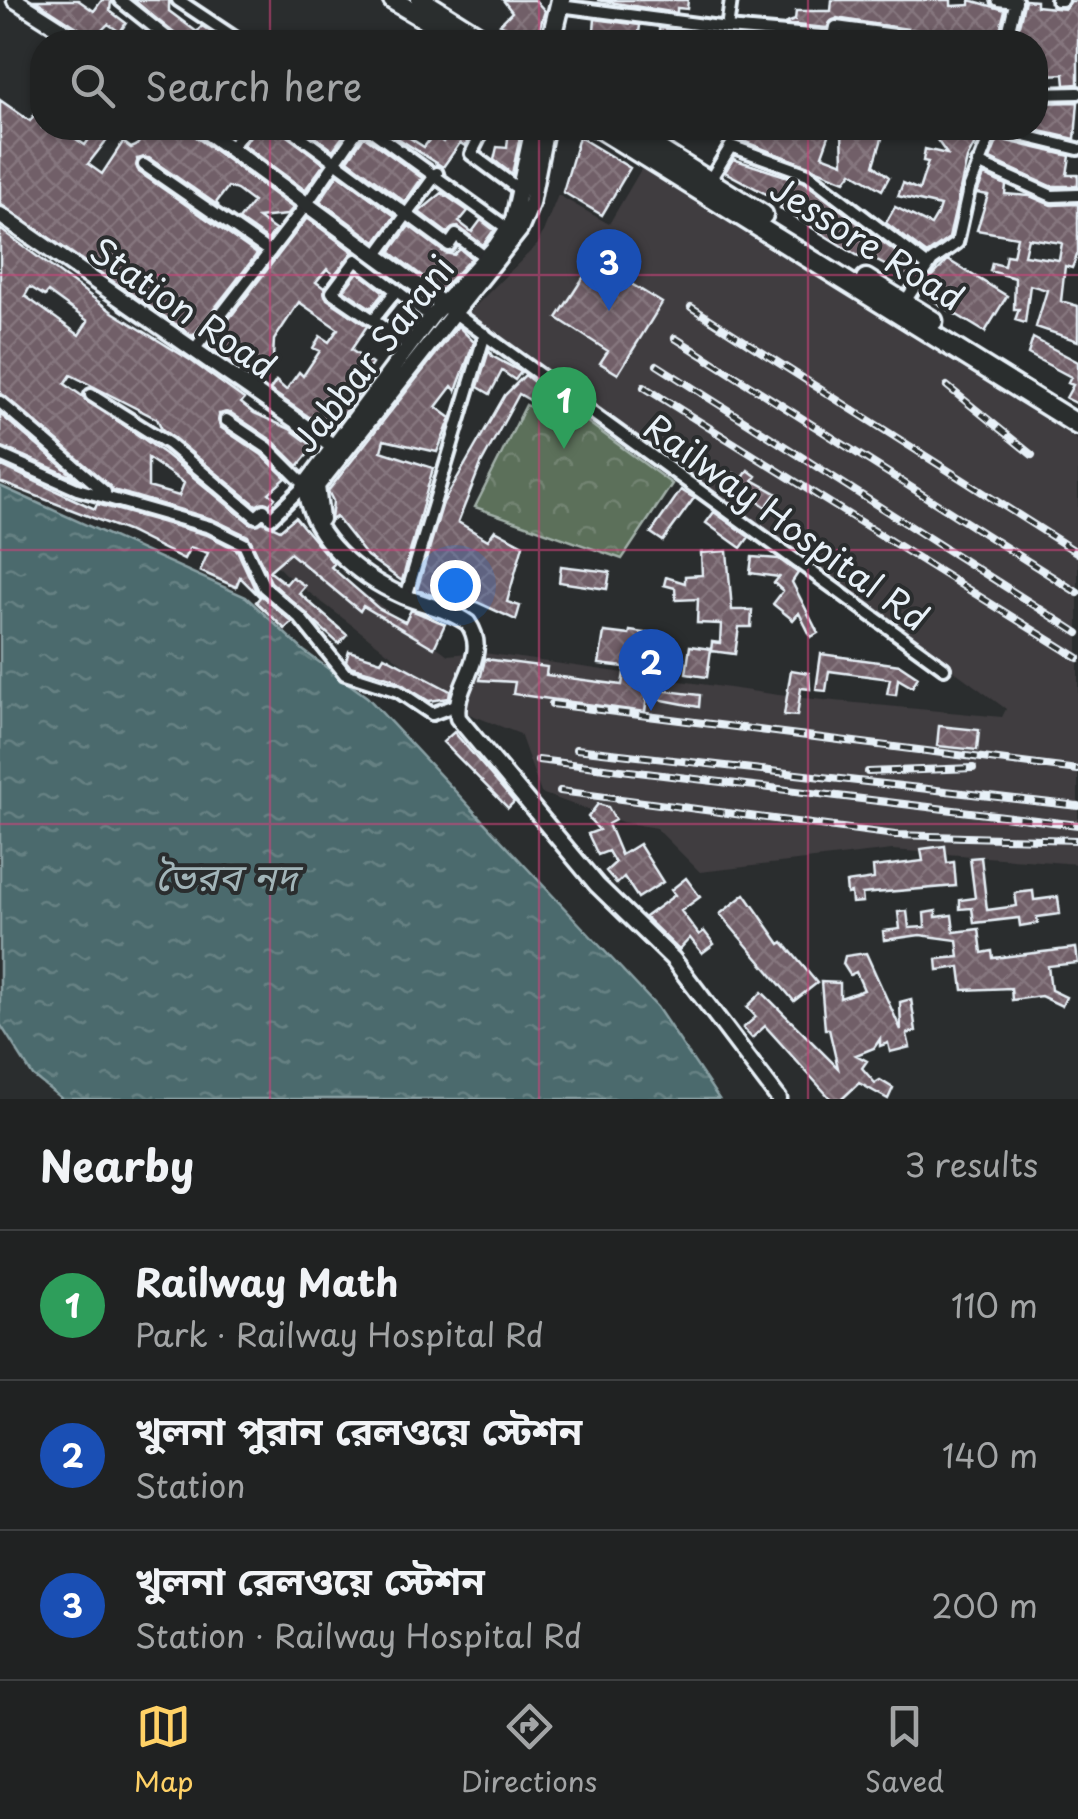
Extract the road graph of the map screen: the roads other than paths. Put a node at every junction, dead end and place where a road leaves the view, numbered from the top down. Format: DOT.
graph roads {
  1 [pos="16,0"];
  2 [pos="120,0"];
  3 [pos="178,0"];
  4 [pos="393,0"];
  5 [pos="421,0"];
  6 [pos="731,0"];
  7 [pos="998,0"];
  8 [pos="1016,1"];
  9 [pos="560,3"];
  10 [pos="431,22"];
  11 [pos="727,28"];
  12 [pos="62,30"];
  13 [pos="158,30"];
  14 [pos="223,30"];
  15 [pos="426,30"];
  16 [pos="444,30"];
  17 [pos="469,30"];
  18 [pos="554,30"];
  19 [pos="754,30"];
  20 [pos="835,30"];
  21 [pos="858,30"];
  22 [pos="1009,30"];
  23 [pos="1078,93"];
  24 [pos="1048,94"];
  25 [pos="218,140"];
  26 [pos="237,140"];
  27 [pos="305,140"];
  28 [pos="350,140"];
  29 [pos="386,140"];
  30 [pos="478,140"];
  31 [pos="531,140"];
  32 [pos="544,140"];
  33 [pos="619,140"];
  34 [pos="644,140"];
  35 [pos="987,140"];
  36 [pos="1044,140"];
  37 [pos="1078,148"];
  38 [pos="230,149"];
  39 [pos="334,161"];
  40 [pos="978,163"];
  41 [pos="144,165"];
  42 [pos="437,173"];
  43 [pos="710,180"];
  44 [pos="522,192"];
  45 [pos="1078,195"];
  46 [pos="306,205"];
  47 [pos="407,214"];
  48 [pos="0,215"];
  49 [pos="508,228"];
  50 [pos="270,252"];
  51 [pos="376,256"];
  52 [pos="486,258"];
  53 [pos="928,266"];
  54 [pos="397,290"];
  55 [pos="448,308"];
  56 [pos="903,308"];
  57 [pos="432,317"];
  58 [pos="373,320"];
  59 [pos="485,334"];
  60 [pos="409,346"];
  61 [pos="193,351"];
  62 [pos="90,394"];
  63 [pos="0,402"];
  64 [pos="1078,412"];
  65 [pos="226,420"];
  66 [pos="1078,424"];
  67 [pos="334,447"];
  68 [pos="0,455"];
  69 [pos="305,485"];
  70 [pos="108,495"];
  71 [pos="406,598"];
  72 [pos="944,668"];
  73 [pos="456,705"];
  74 [pos="779,1099"];
  1 -- 12 [label="street"];
  2 -- 13 [label="street"];
  3 -- 14 [label="street"];
  4 -- 10 [label="highway"];
  5 -- 17 [label="highway"];
  6 -- 11 [label="street"];
  7 -- 8 [label="street"];
  8 -- 22 [label="street"];
  9 -- 11 [label="street"];
  9 -- 18 [label="highway"];
  10 -- 15 [label="street"];
  10 -- 16 [label="highway"];
  11 -- 19 [label="street"];
  20 -- 21 [label="street"];
  23 -- 24 [label="street"];
  25 -- 38 [label="street"];
  26 -- 38 [label="street"];
  27 -- 39 [label="street"];
  28 -- 39 [label="street"];
  29 -- 42 [label="street"];
  30 -- 44 [label="street"];
  31 -- 44 [label="street, Jabbar Sarani"];
  32 -- 55 [label="street, Jabbar Sarani"];
  33 -- 56 [label="highway"];
  34 -- 43 [label="highway, Jessore Road"];
  35 -- 40 [label="street"];
  36 -- 37 [label="street"];
  38 -- 46 [label="street"];
  39 -- 46 [label="street"];
  39 -- 47 [label="street"];
  40 -- 45 [label="street"];
  40 -- 53 [label="street"];
  41 -- 50 [label="street"];
  42 -- 47 [label="street"];
  42 -- 49 [label="street"];
  43 -- 53 [label="street"];
  43 -- 56 [label="highway, Jessore Road"];
  44 -- 49 [label="street, Jabbar Sarani"];
  46 -- 50 [label="street"];
  46 -- 51 [label="street"];
  47 -- 51 [label="street"];
  47 -- 52 [label="street"];
  48 -- 61 [label="street, Station Road"];
  49 -- 52 [label="street, Jabbar Sarani"];
  50 -- 61 [label="street"];
  51 -- 55 [label="street"];
  52 -- 55 [label="street, Jabbar Sarani"];
  53 -- 56 [label="street"];
  54 -- 57 [label="street"];
  54 -- 58 [label="street"];
  54 -- 58 [label="street"];
  55 -- 57 [label="street, Jabbar Sarani"];
  55 -- 59 [label="street, Railway Hospital Rd"];
  55 -- 71 [label="street, Jabbar Sarani"];
  56 -- 64 [label="highway, Jessore Road"];
  56 -- 66 [label="highway"];
  57 -- 60 [label="street, Jabbar Sarani"];
  58 -- 60 [label="street"];
  59 -- 71 [label="street"];
  59 -- 72 [label="street, Railway Hospital Rd"];
  60 -- 67 [label="street, Jabbar Sarani"];
  61 -- 67 [label="street, Station Road"];
  62 -- 69 [label="street"];
  63 -- 70 [label="street"];
  65 -- 69 [label="street"];
  67 -- 69 [label="street, Jabbar Sarani"];
  68 -- 70 [label="street"];
  69 -- 71 [label="street, Jabbar Sarani"];
  70 -- 73 [label="street"];
  71 -- 73 [label="street"];
  73 -- 74 [label="street"];
}
